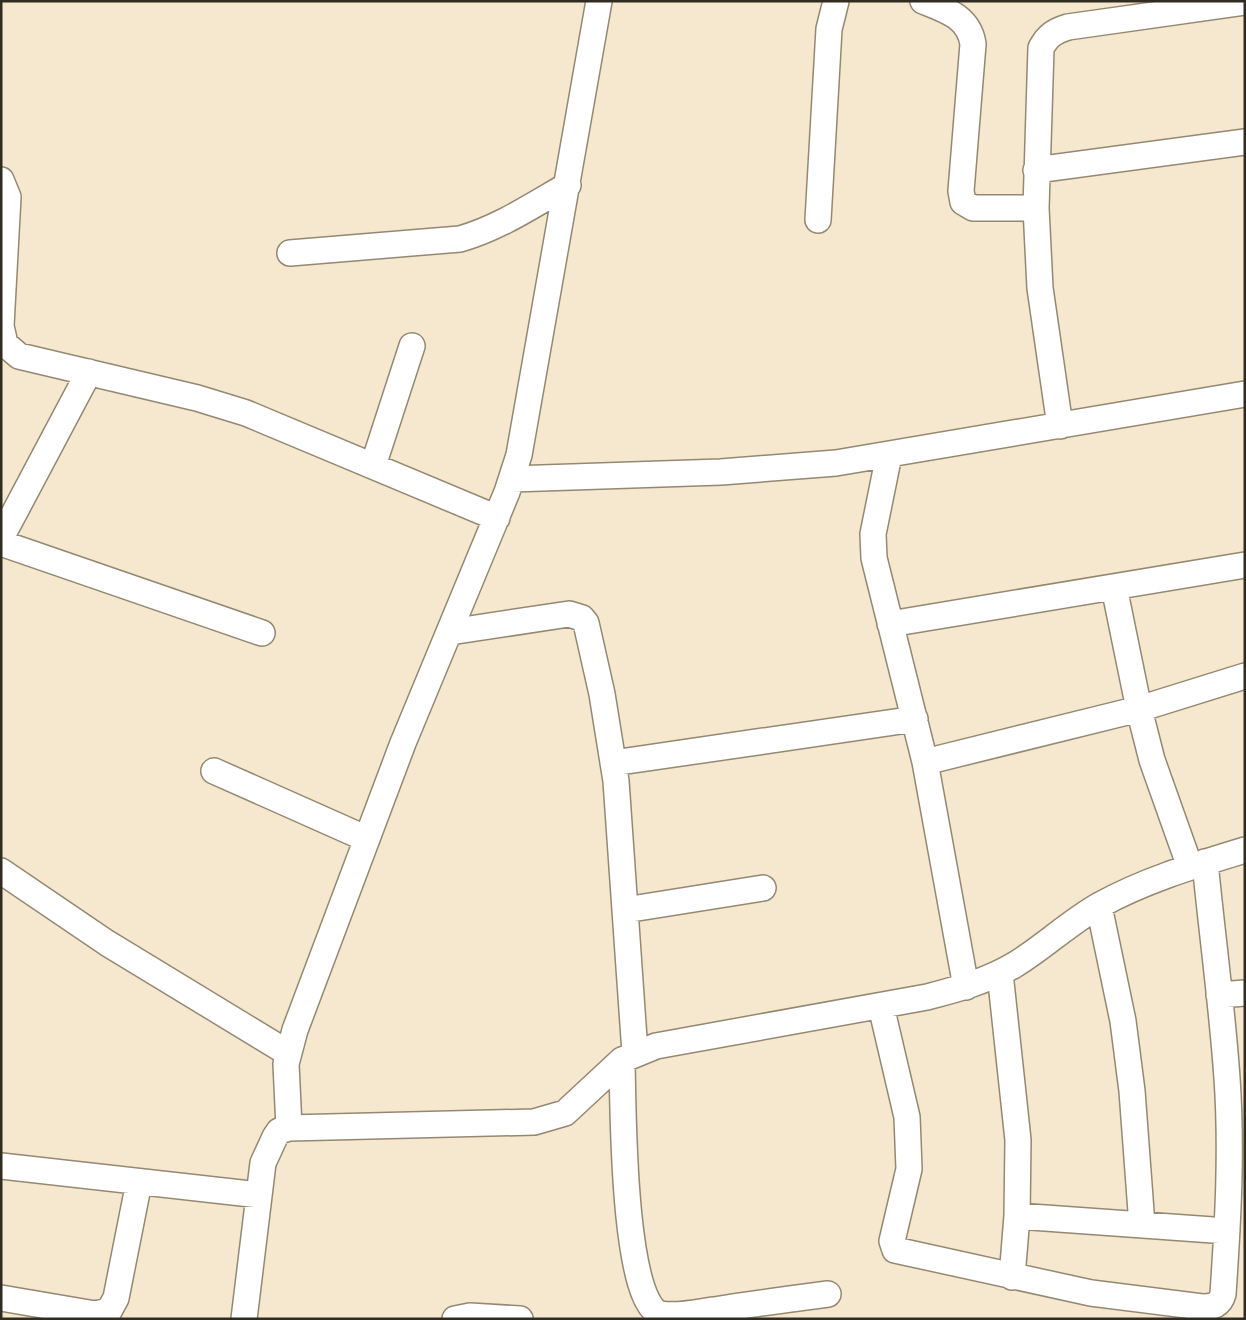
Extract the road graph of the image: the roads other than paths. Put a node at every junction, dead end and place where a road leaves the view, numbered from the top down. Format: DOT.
graph roads {
  1 [pos="599,1"];
  2 [pos="836,1"];
  3 [pos="923,1"];
  4 [pos="1245,2"];
  5 [pos="1165,7"];
  6 [pos="1245,142"];
  7 [pos="1036,170"];
  8 [pos="1,180"];
  9 [pos="568,185"];
  10 [pos="1036,208"];
  11 [pos="818,220"];
  12 [pos="290,253"];
  13 [pos="412,346"];
  14 [pos="89,372"];
  15 [pos="1245,394"];
  16 [pos="1060,426"];
  17 [pos="890,455"];
  18 [pos="373,466"];
  19 [pos="512,479"];
  20 [pos="497,518"];
  21 [pos="1,538"];
  22 [pos="1,543"];
  23 [pos="1245,565"];
  24 [pos="1114,587"];
  25 [pos="890,624"];
  26 [pos="450,632"];
  27 [pos="262,633"];
  28 [pos="1245,676"];
  29 [pos="1138,710"];
  30 [pos="915,718"];
  31 [pos="924,762"];
  32 [pos="613,763"];
  33 [pos="214,770"];
  34 [pos="367,839"];
  35 [pos="1245,850"];
  36 [pos="1197,865"];
  37 [pos="1,871"];
  38 [pos="763,888"];
  39 [pos="1099,906"];
  40 [pos="626,910"];
  41 [pos="1000,973"];
  42 [pos="966,987"];
  43 [pos="1245,993"];
  44 [pos="1219,995"];
  45 [pos="881,1006"];
  46 [pos="288,1052"];
  47 [pos="628,1057"];
  48 [pos="282,1132"];
  49 [pos="1,1166"];
  50 [pos="139,1182"];
  51 [pos="259,1195"];
  52 [pos="1017,1216"];
  53 [pos="1142,1225"];
  54 [pos="1227,1231"];
  55 [pos="1012,1277"];
  56 [pos="828,1294"];
  57 [pos="1,1298"];
  58 [pos="702,1315"];
  59 [pos="463,1317"];
  60 [pos="244,1319"];
  61 [pos="520,1319"];
  1 -- 9 [label="street"];
  2 -- 11 [label="street"];
  3 -- 10 [label="street"];
  4 -- 5 [label="street"];
  5 -- 7 [label="street"];
  6 -- 7 [label="street"];
  7 -- 10 [label="street"];
  8 -- 14 [label="street"];
  9 -- 12 [label="street"];
  9 -- 19 [label="street"];
  10 -- 16 [label="street"];
  13 -- 18 [label="street"];
  14 -- 18 [label="street"];
  14 -- 21 [label="street"];
  15 -- 16 [label="street"];
  16 -- 17 [label="street"];
  17 -- 19 [label="street"];
  17 -- 25 [label="street"];
  18 -- 20 [label="street"];
  19 -- 20 [label="street"];
  20 -- 26 [label="street"];
  22 -- 27 [label="street"];
  23 -- 24 [label="street"];
  24 -- 25 [label="street"];
  24 -- 29 [label="street"];
  25 -- 30 [label="street"];
  26 -- 32 [label="street"];
  26 -- 34 [label="street"];
  28 -- 29 [label="street"];
  29 -- 31 [label="street"];
  29 -- 36 [label="street"];
  30 -- 31 [label="street"];
  30 -- 32 [label="street"];
  31 -- 42 [label="street"];
  32 -- 40 [label="street"];
  33 -- 34 [label="street"];
  34 -- 46 [label="street"];
  35 -- 36 [label="street"];
  36 -- 39 [label="street"];
  36 -- 44 [label="street"];
  37 -- 46 [label="street"];
  38 -- 40 [label="street"];
  39 -- 41 [label="street"];
  39 -- 53 [label="street"];
  40 -- 47 [label="street"];
  41 -- 42 [label="street"];
  41 -- 52 [label="street"];
  42 -- 45 [label="street"];
  43 -- 44 [label="street"];
  44 -- 54 [label="street"];
  45 -- 47 [label="street"];
  45 -- 55 [label="street"];
  46 -- 48 [label="street"];
  47 -- 48 [label="street"];
  47 -- 58 [label="street"];
  48 -- 51 [label="street"];
  49 -- 50 [label="street"];
  50 -- 51 [label="street"];
  50 -- 57 [label="street"];
  51 -- 60 [label="street"];
  52 -- 53 [label="street"];
  52 -- 55 [label="street"];
  53 -- 54 [label="street"];
  54 -- 55 [label="street"];
  56 -- 58 [label="street"];
  59 -- 61 [label="street"];
}
